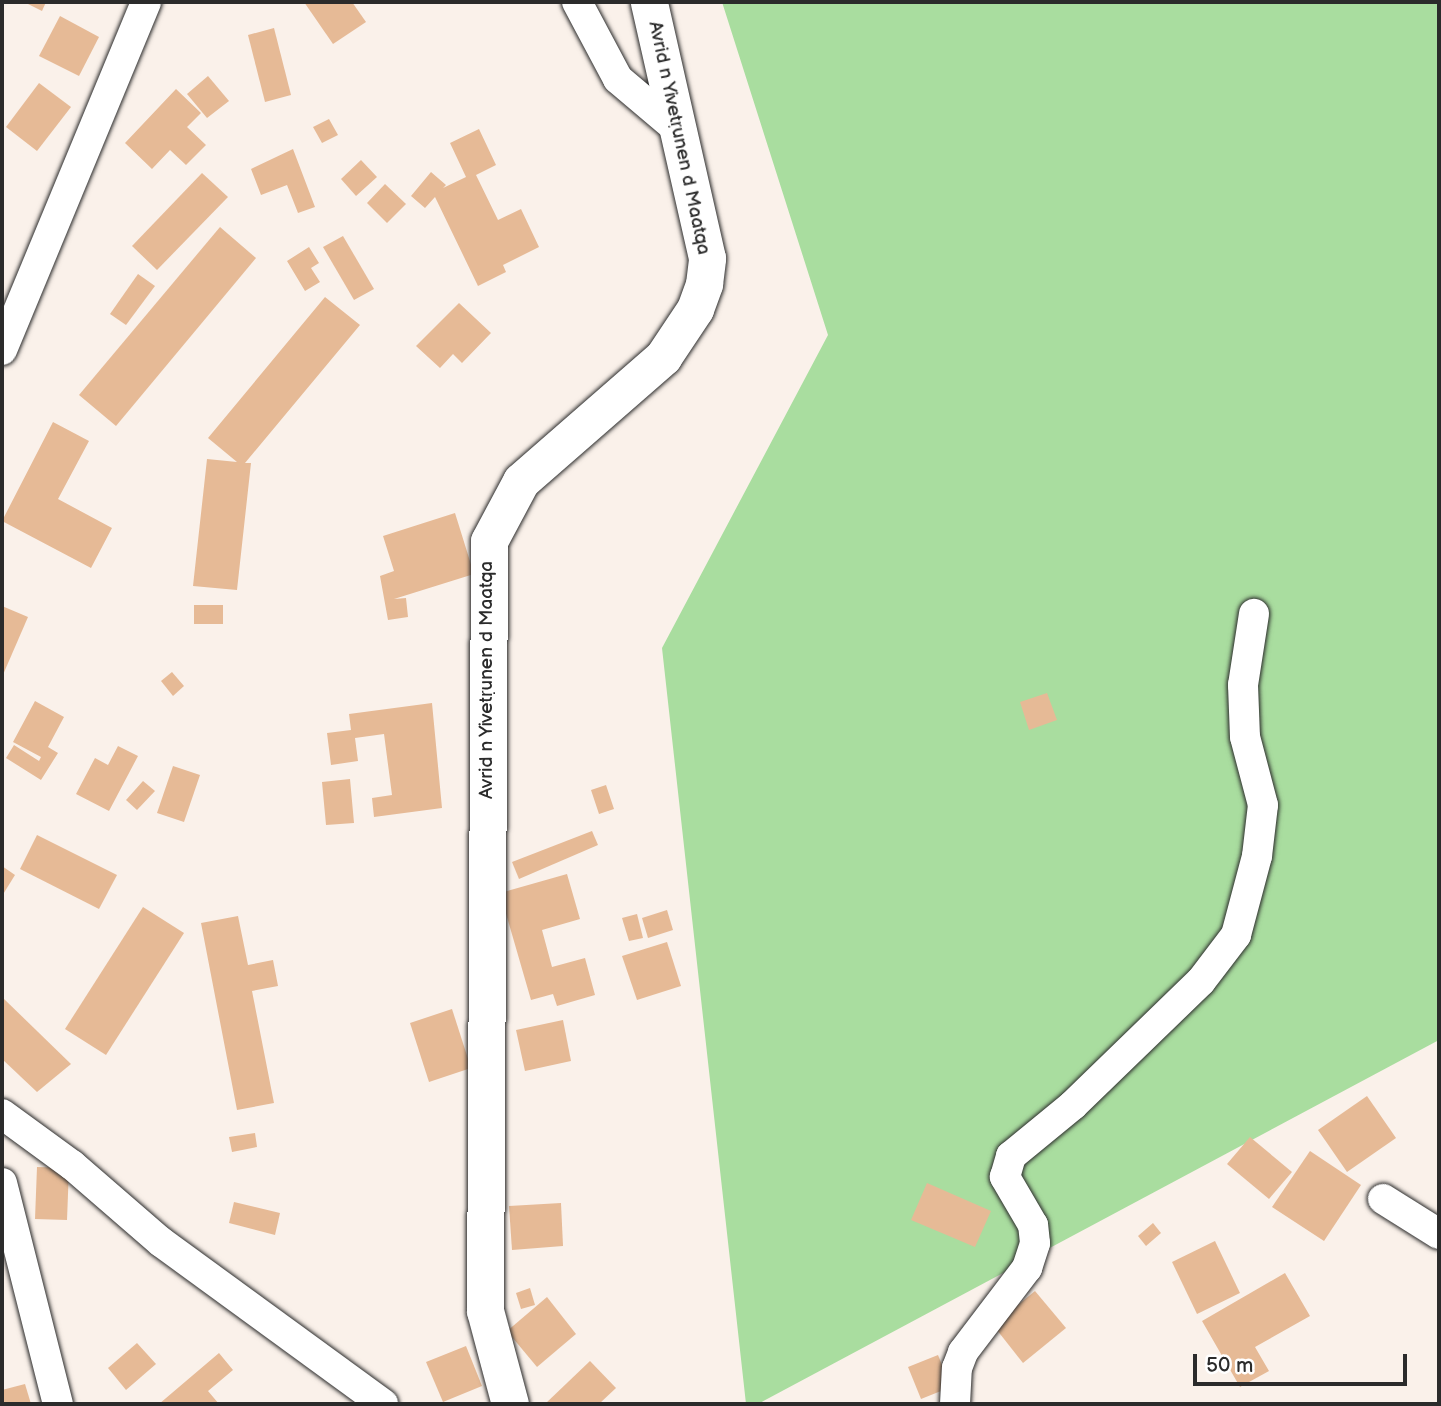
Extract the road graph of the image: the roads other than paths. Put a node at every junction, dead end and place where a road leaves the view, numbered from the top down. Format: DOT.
graph roads {
  1 [pos="146,2"];
  2 [pos="577,2"];
  3 [pos="649,2"];
  4 [pos="682,133"];
  5 [pos="2,350"];
  6 [pos="1254,614"];
  7 [pos="2,1114"];
  8 [pos="2,1183"];
  9 [pos="1383,1199"];
  10 [pos="1439,1234"];
  11 [pos="58,1404"];
  12 [pos="383,1404"];
  13 [pos="510,1404"];
  14 [pos="956,1404"];
  1 -- 5 [label="street"];
  2 -- 4 [label="street"];
  3 -- 4 [label="main road, Avrid n Yivetṛunen d Maatqa"];
  4 -- 13 [label="main road, Avrid n Yivetṛunen d Maatqa"];
  6 -- 14 [label="street"];
  7 -- 12 [label="street"];
  8 -- 11 [label="street"];
  9 -- 10 [label="street"];
}
